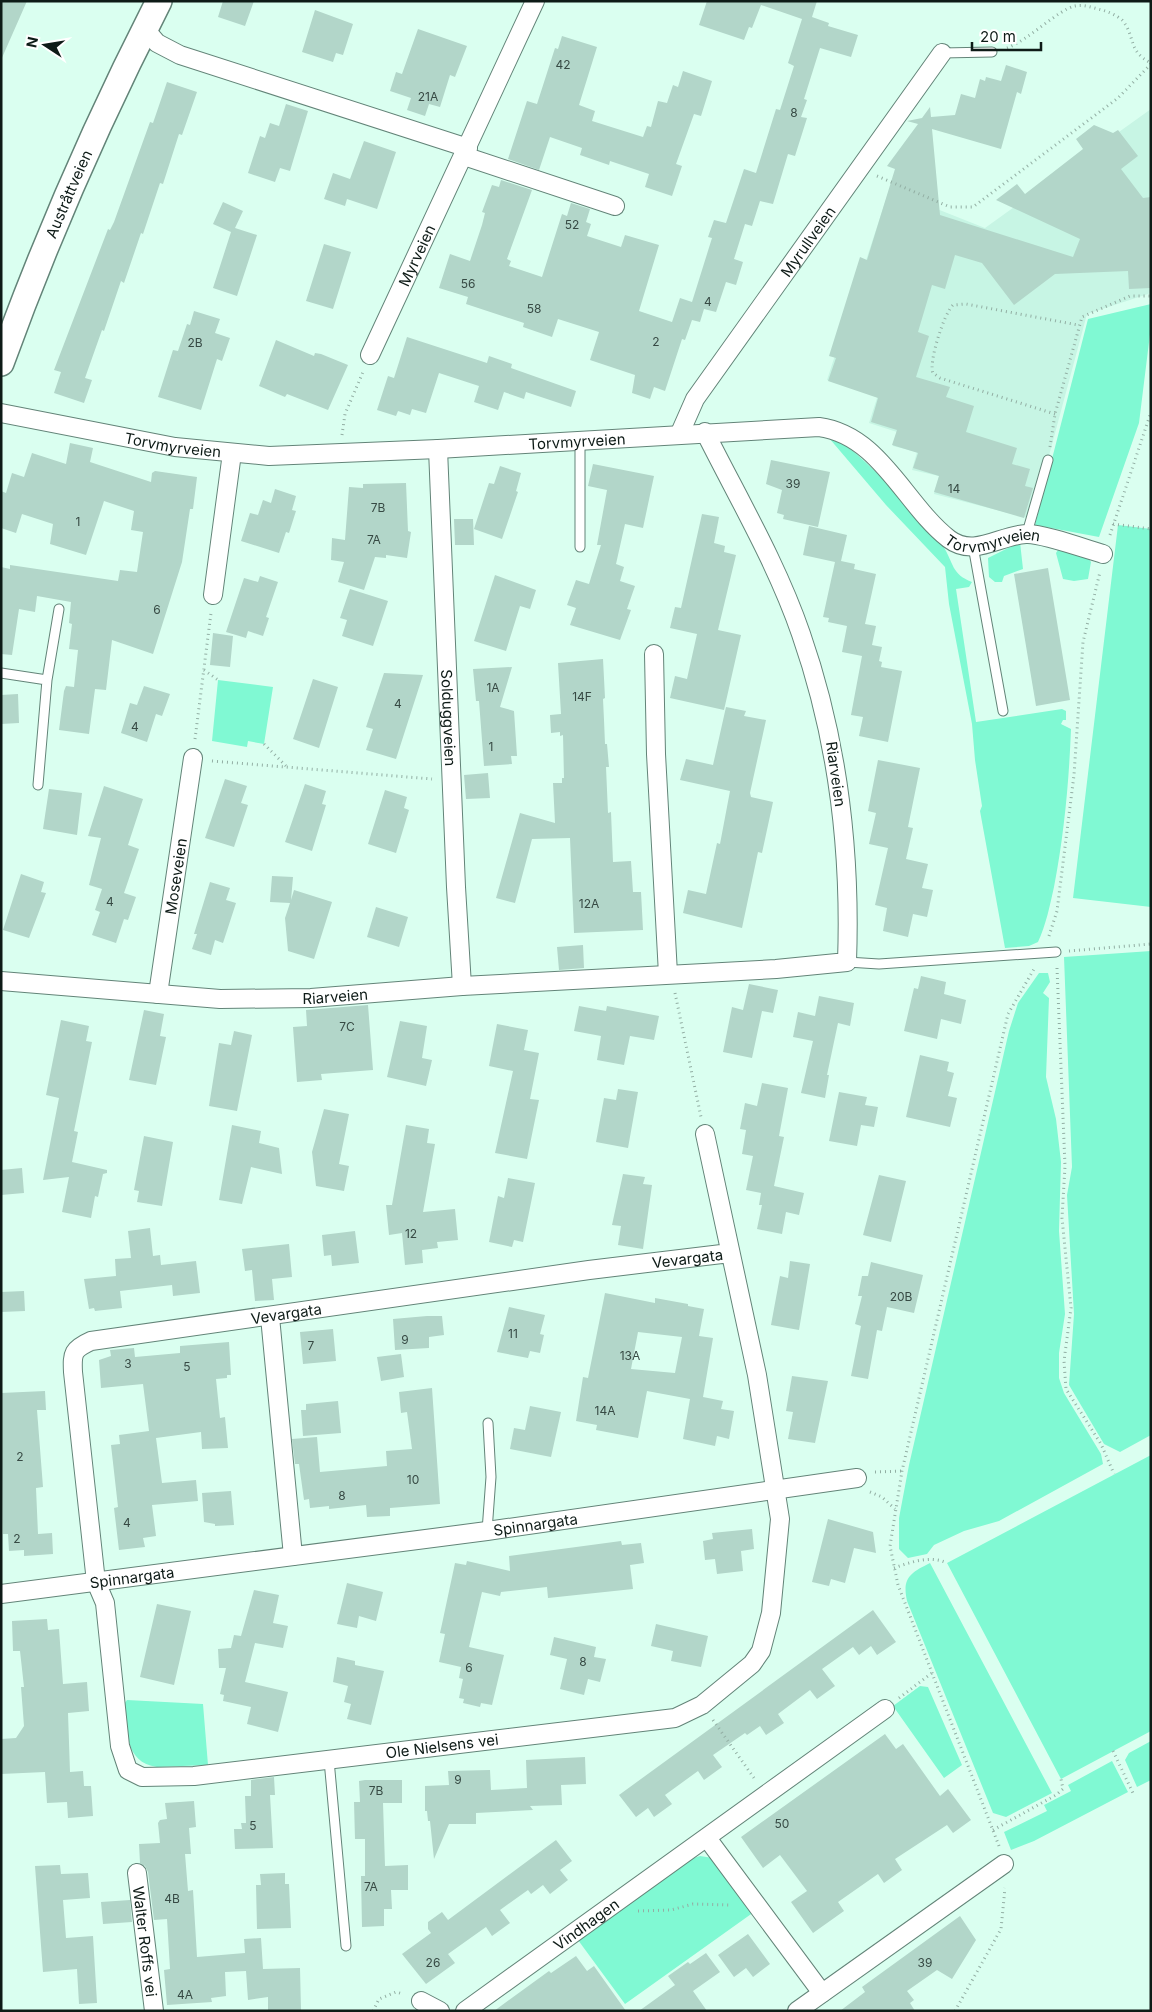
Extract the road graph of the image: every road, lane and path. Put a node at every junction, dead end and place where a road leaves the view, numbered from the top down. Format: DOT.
graph roads {
  1 [pos="159,1"];
  2 [pos="535,1"];
  3 [pos="145,29"];
  4 [pos="992,52"];
  5 [pos="942,53"];
  6 [pos="1151,63"];
  7 [pos="466,152"];
  8 [pos="860,168"];
  9 [pos="615,206"];
  10 [pos="1151,296"];
  11 [pos="1078,326"];
  12 [pos="370,355"];
  13 [pos="1,363"];
  14 [pos="1151,412"];
  15 [pos="1,414"];
  16 [pos="1056,414"];
  17 [pos="705,432"];
  18 [pos="680,433"];
  19 [pos="580,441"];
  20 [pos="438,449"];
  21 [pos="339,452"];
  22 [pos="232,453"];
  23 [pos="1048,460"];
  24 [pos="1113,524"];
  25 [pos="1151,529"];
  26 [pos="1027,534"];
  27 [pos="973,546"];
  28 [pos="580,547"];
  29 [pos="1103,554"];
  30 [pos="214,595"];
  31 [pos="59,609"];
  32 [pos="654,654"];
  33 [pos="204,669"];
  34 [pos="1,673"];
  35 [pos="47,680"];
  36 [pos="218,680"];
  37 [pos="1003,711"];
  38 [pos="264,744"];
  39 [pos="193,758"];
  40 [pos="287,768"];
  41 [pos="453,781"];
  42 [pos="38,785"];
  43 [pos="1151,944"];
  44 [pos="1056,952"];
  45 [pos="1043,953"];
  46 [pos="847,962"];
  47 [pos="668,974"];
  48 [pos="1,981"];
  49 [pos="462,986"];
  50 [pos="158,994"];
  51 [pos="705,1134"];
  52 [pos="730,1253"];
  53 [pos="270,1317"];
  54 [pos="488,1423"];
  55 [pos="902,1471"];
  56 [pos="1114,1474"];
  57 [pos="857,1478"];
  58 [pos="776,1490"];
  59 [pos="487,1531"];
  60 [pos="293,1556"];
  61 [pos="947,1563"];
  62 [pos="894,1568"];
  63 [pos="96,1582"];
  64 [pos="1,1594"];
  65 [pos="932,1672"];
  66 [pos="702,1705"];
  67 [pos="884,1708"];
  68 [pos="1113,1751"];
  69 [pos="329,1760"];
  70 [pos="1061,1779"];
  71 [pos="1134,1793"];
  72 [pos="766,1795"];
  73 [pos="993,1830"];
  74 [pos="707,1838"];
  75 [pos="1004,1864"];
  76 [pos="137,1873"];
  77 [pos="750,1895"];
  78 [pos="617,1902"];
  79 [pos="346,1946"];
  80 [pos="822,1993"];
  81 [pos="420,2001"];
  82 [pos="154,2011"];
  83 [pos="373,2011"];
  84 [pos="440,2011"];
  85 [pos="465,2011"];
  86 [pos="797,2011"];
  87 [pos="955,2011"];
  1 -- 3 [label="main road, Austråttveien"];
  2 -- 7 [label="street, Myrveien"];
  3 -- 7 [label="street"];
  3 -- 13 [label="main road, Austråttveien"];
  4 -- 5 [label="lane"];
  4 -- 6 [label="path"];
  5 -- 8 [label="street, Myrullveien"];
  6 -- 8 [label="path"];
  7 -- 9 [label="street"];
  7 -- 12 [label="street, Myrveien"];
  8 -- 18 [label="street, Myrullveien"];
  10 -- 11 [label="path"];
  11 -- 16 [label="path"];
  11 -- 16 [label="path"];
  12 -- 21 [label="path"];
  14 -- 24 [label="path"];
  15 -- 22 [label="street, Torvmyrveien"];
  16 -- 23 [label="path"];
  17 -- 18 [label="street, Torvmyrveien"];
  17 -- 27 [label="street, Torvmyrveien"];
  17 -- 46 [label="street, Riarveien"];
  18 -- 19 [label="street, Torvmyrveien"];
  19 -- 20 [label="street, Torvmyrveien"];
  19 -- 28 [label="lane"];
  20 -- 21 [label="street, Torvmyrveien"];
  20 -- 41 [label="street, Solduggveien"];
  21 -- 22 [label="street, Torvmyrveien"];
  22 -- 30 [label="street"];
  23 -- 26 [label="lane"];
  24 -- 25 [label="path"];
  24 -- 29 [label="path"];
  26 -- 27 [label="street, Torvmyrveien"];
  26 -- 29 [label="street, Torvmyrveien"];
  27 -- 37 [label="lane"];
  29 -- 45 [label="path"];
  30 -- 33 [label="path"];
  31 -- 35 [label="lane"];
  32 -- 47 [label="street"];
  33 -- 36 [label="path"];
  33 -- 39 [label="path"];
  34 -- 35 [label="lane"];
  35 -- 42 [label="lane"];
  38 -- 40 [label="path"];
  39 -- 40 [label="path"];
  39 -- 50 [label="street, Moseveien"];
  40 -- 41 [label="path"];
  41 -- 49 [label="street, Solduggveien"];
  43 -- 44 [label="path"];
  44 -- 45 [label="lane"];
  44 -- 56 [label="path"];
  45 -- 46 [label="lane"];
  45 -- 55 [label="path"];
  46 -- 47 [label="street, Riarveien"];
  47 -- 49 [label="street, Riarveien"];
  47 -- 51 [label="path"];
  48 -- 50 [label="street, Riarveien"];
  49 -- 50 [label="street, Riarveien"];
  51 -- 52 [label="street"];
  52 -- 53 [label="street, Vevargata"];
  52 -- 58 [label="street"];
  53 -- 60 [label="street"];
  53 -- 63 [label="street, Vevargata"];
  54 -- 59 [label="lane"];
  55 -- 57 [label="path"];
  55 -- 62 [label="path"];
  57 -- 58 [label="street, Spinnargata"];
  58 -- 59 [label="street, Spinnargata"];
  58 -- 66 [label="street, Ole Nielsens vei"];
  59 -- 60 [label="street, Spinnargata"];
  60 -- 63 [label="street, Spinnargata"];
  61 -- 62 [label="path"];
  62 -- 65 [label="path"];
  63 -- 64 [label="street, Spinnargata"];
  63 -- 69 [label="street, Ole Nielsens vei"];
  65 -- 67 [label="path"];
  65 -- 73 [label="path"];
  66 -- 69 [label="street, Ole Nielsens vei"];
  66 -- 72 [label="path"];
  67 -- 72 [label="street, Vindhagen"];
  68 -- 71 [label="path"];
  69 -- 79 [label="lane"];
  70 -- 73 [label="path"];
  72 -- 74 [label="street, Vindhagen"];
  73 -- 75 [label="path"];
  74 -- 77 [label="street"];
  74 -- 78 [label="street, Vindhagen"];
  75 -- 80 [label="street"];
  75 -- 87 [label="path"];
  76 -- 82 [label="street, Walter Roffs vei"];
  77 -- 78 [label="path"];
  77 -- 80 [label="street"];
  78 -- 85 [label="street, Vindhagen"];
  80 -- 86 [label="street"];
  81 -- 83 [label="path"];
  81 -- 84 [label="street"];
}
